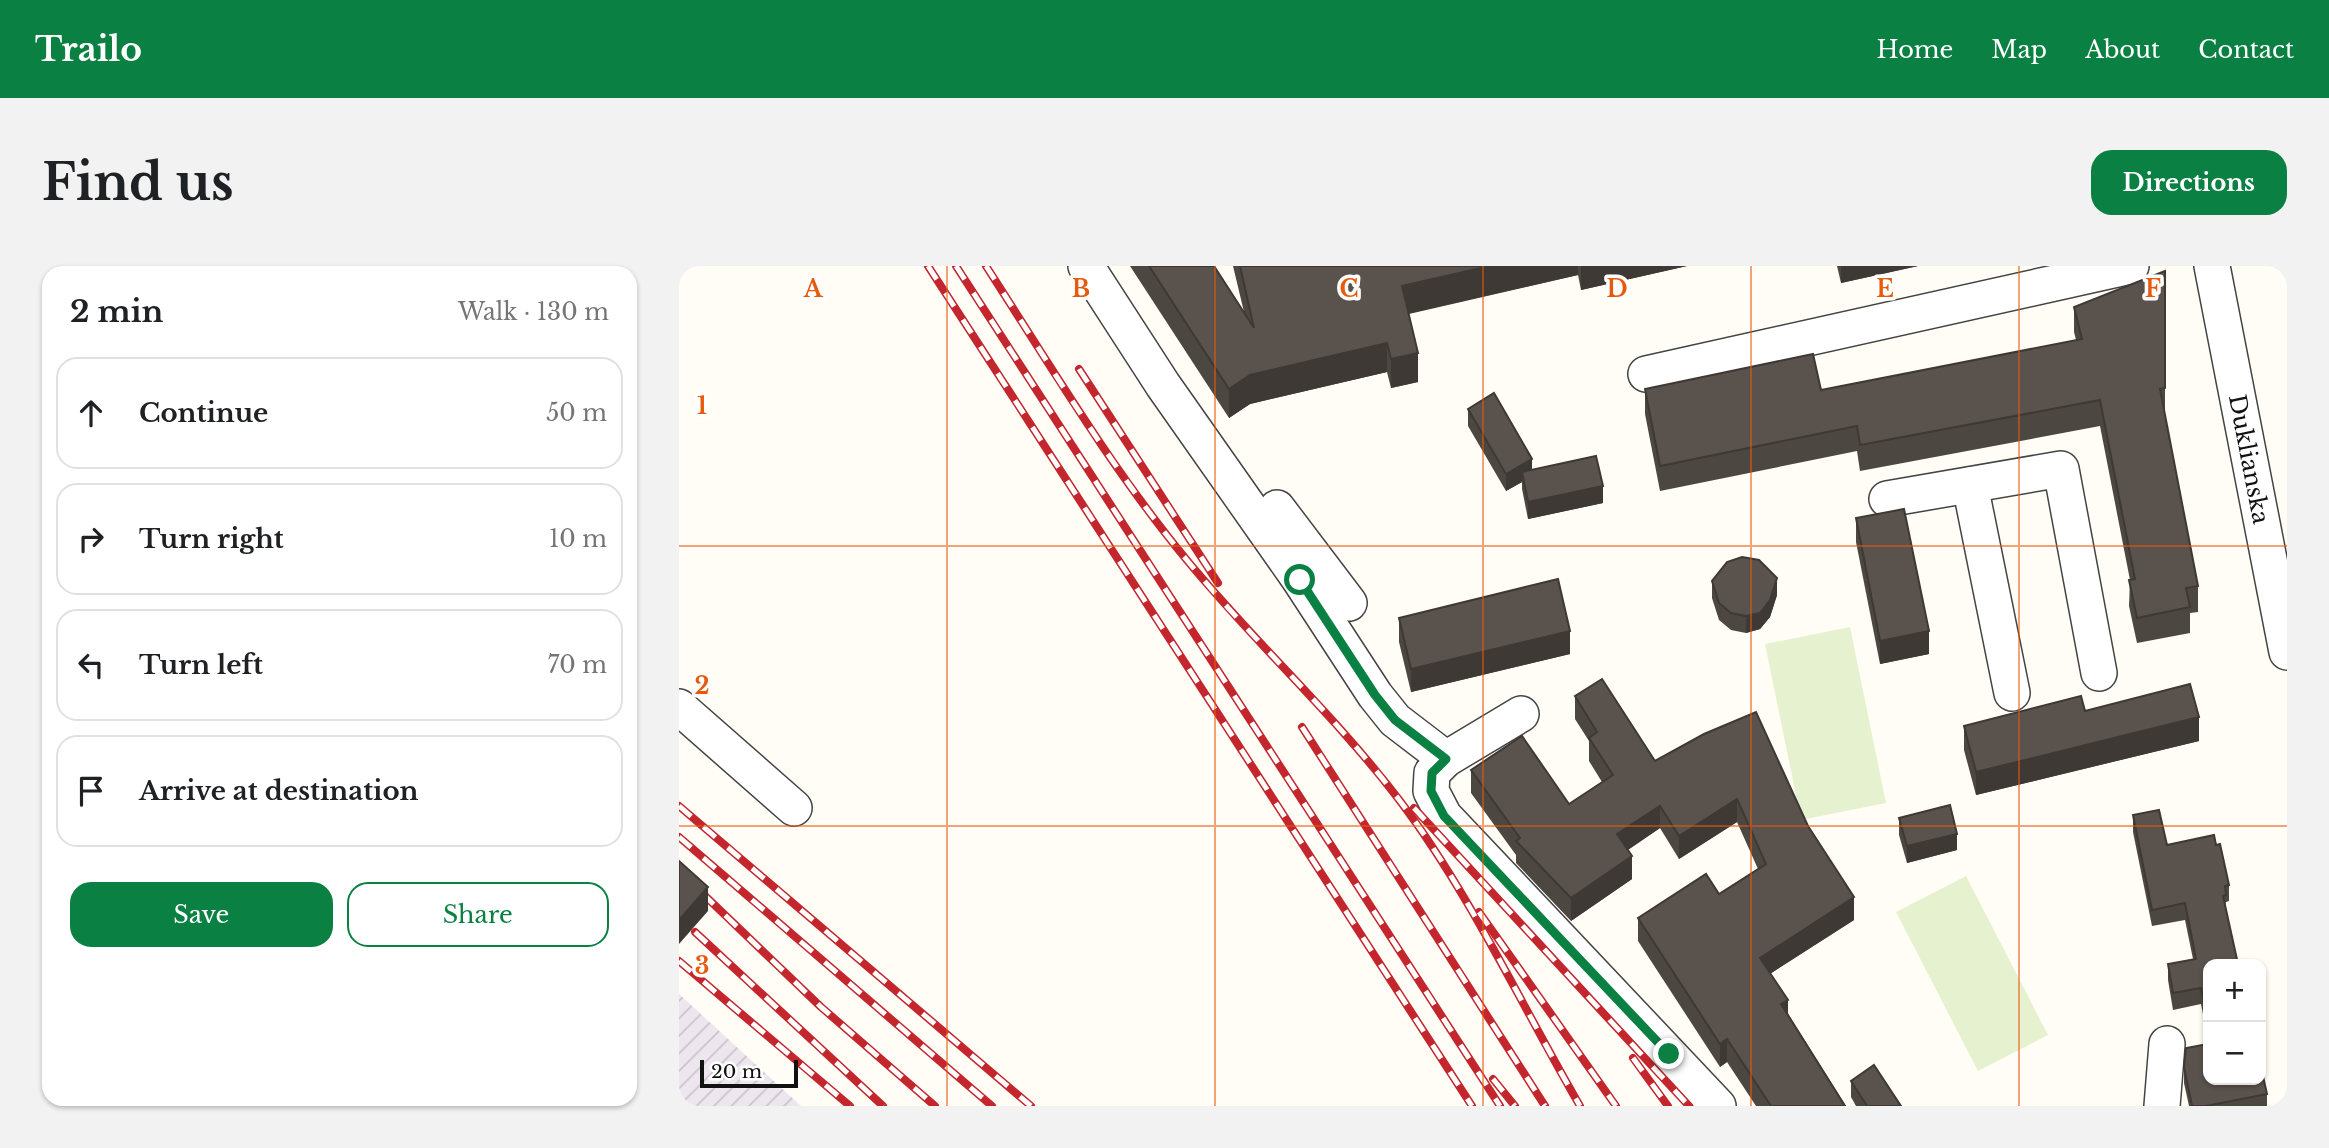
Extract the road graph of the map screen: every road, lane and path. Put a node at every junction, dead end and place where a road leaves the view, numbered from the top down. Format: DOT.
graph roads {
  1 [pos="1086,266"];
  2 [pos="1110,266"];
  3 [pos="2131,266"];
  4 [pos="2212,266"];
  5 [pos="1646,374"];
  6 [pos="1970,485"];
  7 [pos="1887,499"];
  8 [pos="1349,603"];
  9 [pos="2287,652"];
  10 [pos="2099,673"];
  11 [pos="2012,693"];
  12 [pos="679,707"];
  13 [pos="1521,714"];
  14 [pos="1446,759"];
  15 [pos="794,808"];
  16 [pos="2167,1044"];
  17 [pos="1719,1106"];
  18 [pos="2162,1106"];
  1 -- 14 [label="street"];
  2 -- 8 [label="street"];
  3 -- 5 [label="street"];
  4 -- 9 [label="street, Duklianska"];
  6 -- 7 [label="street"];
  6 -- 10 [label="street"];
  6 -- 11 [label="street"];
  12 -- 15 [label="street"];
  13 -- 14 [label="street"];
  14 -- 17 [label="street"];
  16 -- 18 [label="street"];
}
